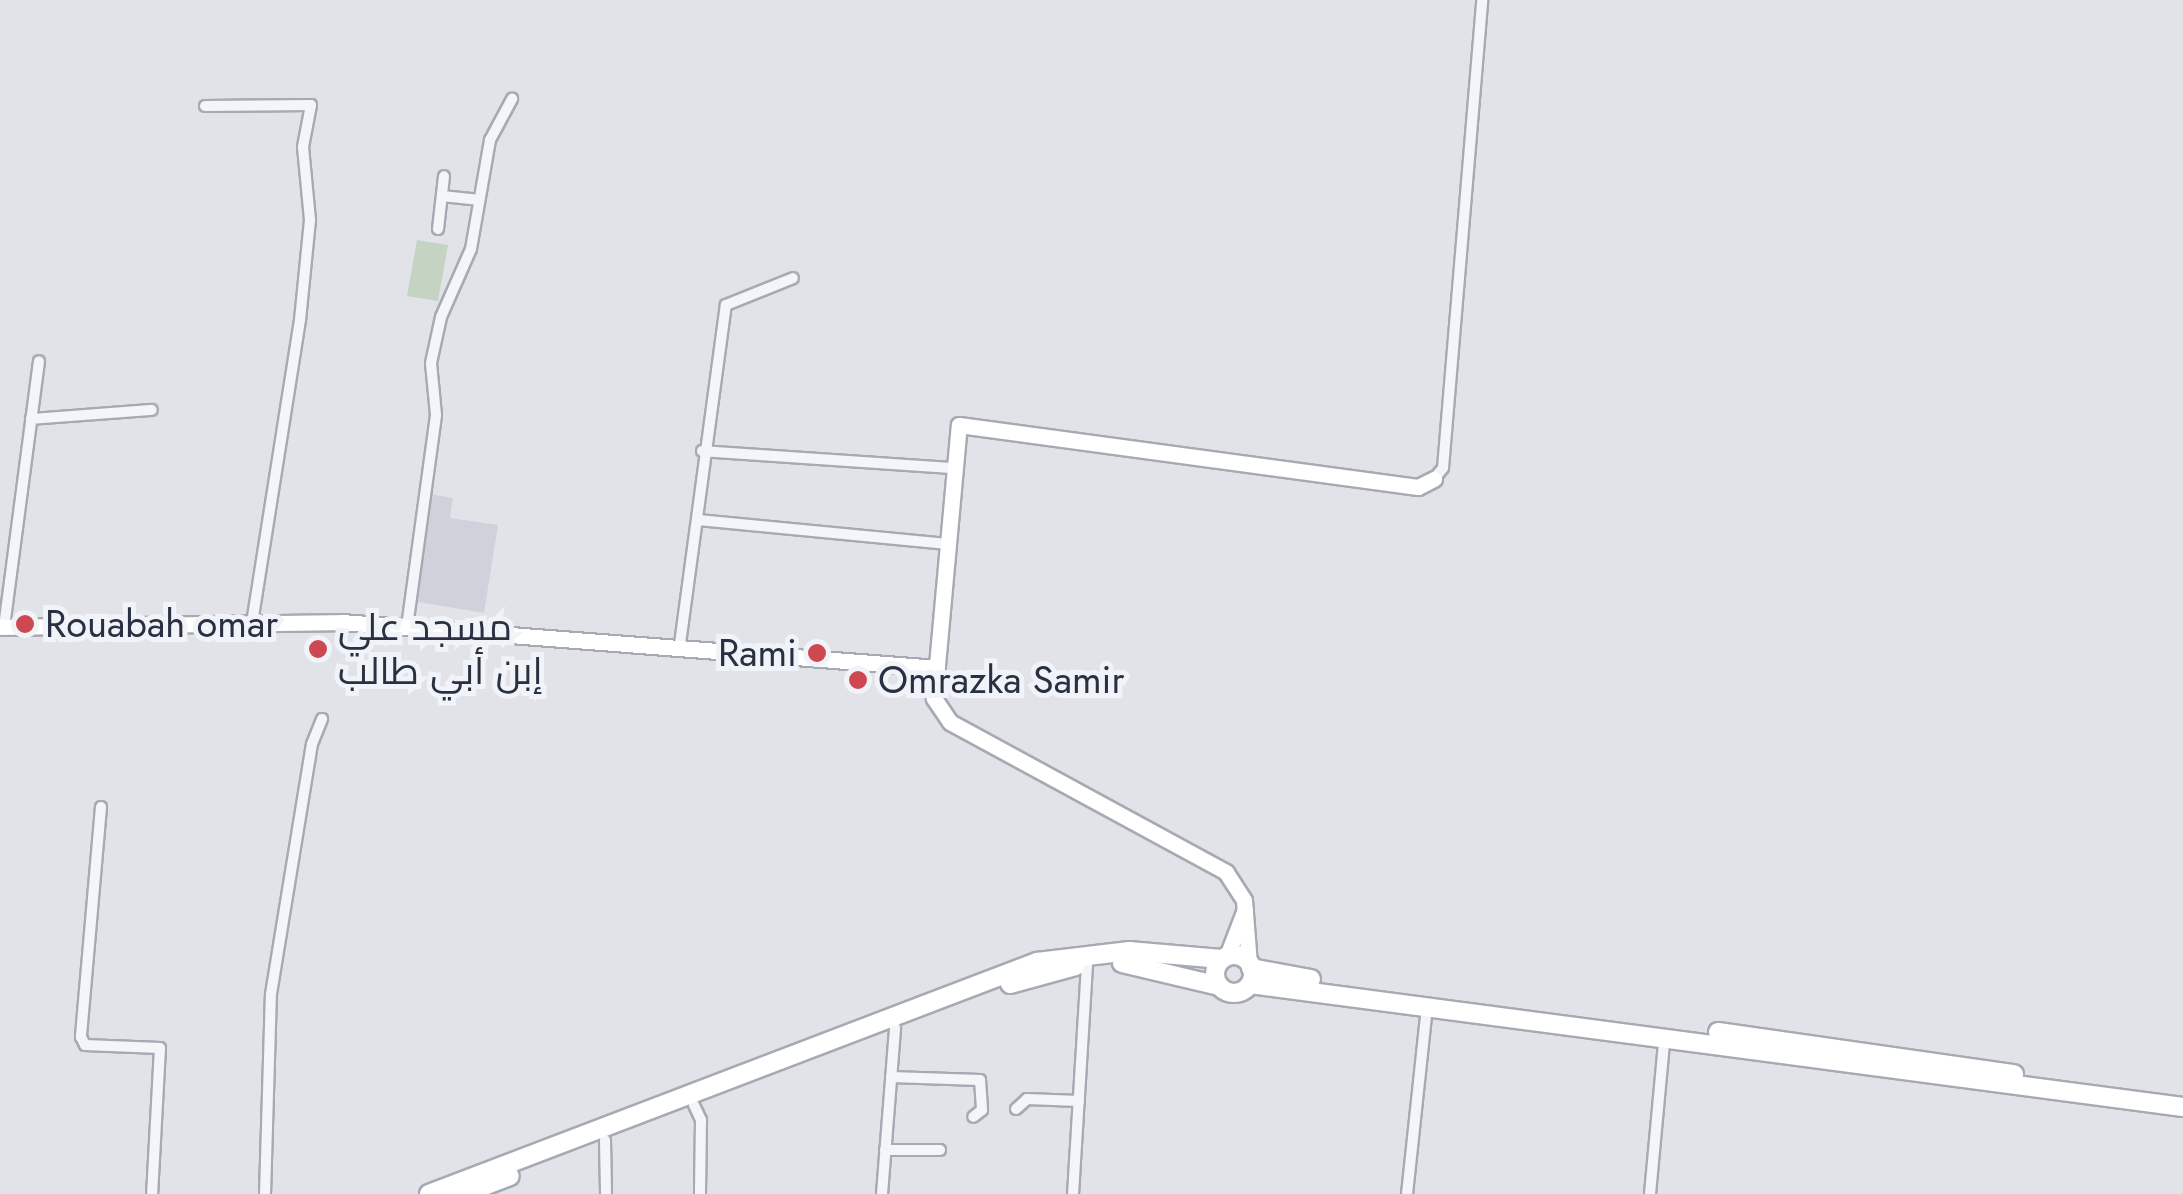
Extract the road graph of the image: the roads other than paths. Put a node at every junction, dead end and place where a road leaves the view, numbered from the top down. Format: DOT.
graph roads {
  1 [pos="1482,0"];
  2 [pos="512,99"];
  3 [pos="204,106"];
  4 [pos="444,176"];
  5 [pos="442,196"];
  6 [pos="478,200"];
  7 [pos="438,229"];
  8 [pos="793,278"];
  9 [pos="39,361"];
  10 [pos="152,410"];
  11 [pos="31,420"];
  12 [pos="702,451"];
  13 [pos="954,468"];
  14 [pos="1434,480"];
  15 [pos="698,520"];
  16 [pos="948,544"];
  17 [pos="252,624"];
  18 [pos="2,627"];
  19 [pos="406,627"];
  20 [pos="680,644"];
  21 [pos="937,668"];
  22 [pos="322,718"];
  23 [pos="101,807"];
  24 [pos="1245,908"];
  25 [pos="1225,958"];
  26 [pos="1087,964"];
  27 [pos="1250,972"];
  28 [pos="1218,986"];
  29 [pos="1426,1008"];
  30 [pos="895,1028"];
  31 [pos="1664,1043"];
  32 [pos="891,1077"];
  33 [pos="2183,1095"];
  34 [pos="1079,1101"];
  35 [pos="694,1105"];
  36 [pos="2183,1107"];
  37 [pos="1016,1110"];
  38 [pos="973,1117"];
  39 [pos="605,1140"];
  40 [pos="885,1150"];
  41 [pos="940,1150"];
  42 [pos="152,1194"];
  43 [pos="265,1194"];
  44 [pos="429,1194"];
  45 [pos="464,1194"];
  46 [pos="606,1194"];
  47 [pos="700,1194"];
  48 [pos="882,1194"];
  49 [pos="1074,1194"];
  50 [pos="1406,1194"];
  51 [pos="1650,1194"];
  1 -- 14 [label="street"];
  2 -- 6 [label="street"];
  3 -- 17 [label="street"];
  4 -- 5 [label="street"];
  5 -- 6 [label="street"];
  5 -- 7 [label="street"];
  6 -- 19 [label="street"];
  8 -- 12 [label="street"];
  9 -- 11 [label="street"];
  10 -- 11 [label="street"];
  11 -- 18 [label="street"];
  12 -- 13 [label="street"];
  12 -- 15 [label="street"];
  13 -- 14 [label="main road"];
  13 -- 16 [label="main road"];
  15 -- 16 [label="street"];
  15 -- 20 [label="street"];
  16 -- 21 [label="main road"];
  17 -- 18 [label="main road"];
  17 -- 19 [label="main road"];
  19 -- 20 [label="main road"];
  20 -- 21 [label="main road"];
  21 -- 24 [label="main road"];
  22 -- 43 [label="street"];
  23 -- 42 [label="street"];
  24 -- 25 [label="main road"];
  24 -- 27 [label="main road"];
  25 -- 27 [label="highway"];
  25 -- 28 [label="highway"];
  25 -- 44 [label="highway"];
  26 -- 28 [label="highway"];
  26 -- 30 [label="highway"];
  26 -- 34 [label="street"];
  27 -- 28 [label="highway"];
  27 -- 29 [label="highway"];
  27 -- 33 [label="highway"];
  29 -- 31 [label="highway"];
  29 -- 50 [label="street"];
  30 -- 32 [label="street"];
  30 -- 35 [label="highway"];
  31 -- 36 [label="highway"];
  31 -- 51 [label="street"];
  32 -- 38 [label="street"];
  32 -- 40 [label="street"];
  34 -- 37 [label="street"];
  34 -- 49 [label="street"];
  35 -- 39 [label="highway"];
  35 -- 47 [label="street"];
  39 -- 45 [label="highway"];
  39 -- 46 [label="street"];
  40 -- 41 [label="street"];
  40 -- 48 [label="street"];
}
